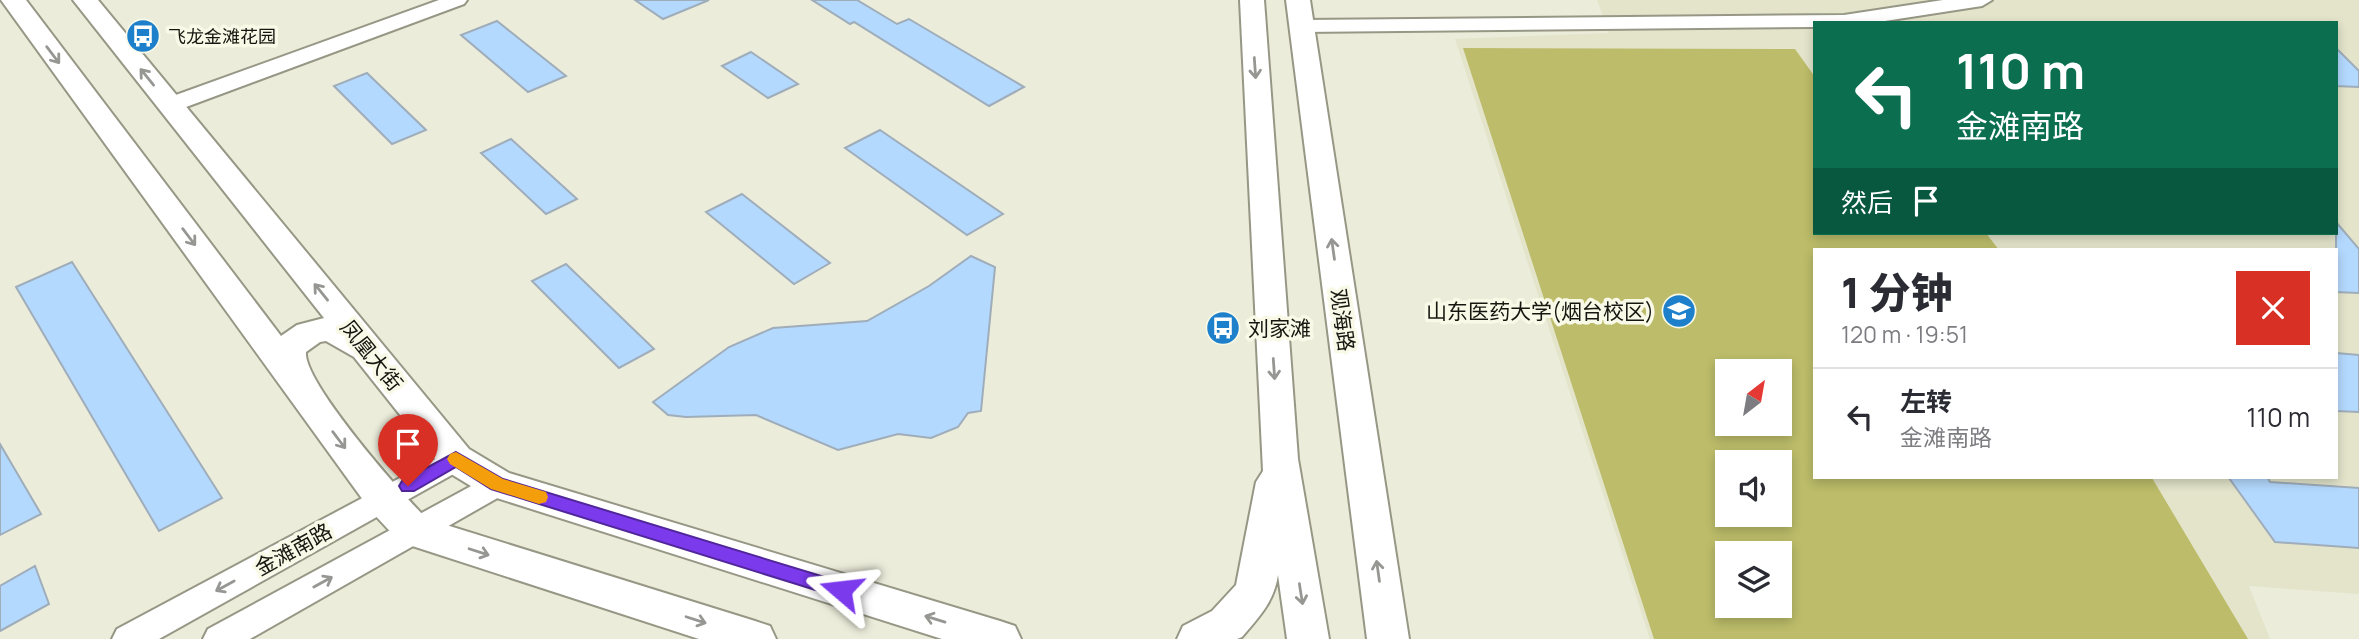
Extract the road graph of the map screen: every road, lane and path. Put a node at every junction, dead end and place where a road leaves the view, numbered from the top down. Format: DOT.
graph roads {
  1 [pos="12,0"];
  2 [pos="85,0"];
  3 [pos="457,0"];
  4 [pos="1252,0"];
  5 [pos="1982,0"];
  6 [pos="1300,13"];
  7 [pos="170,105"];
  8 [pos="372,355"];
  9 [pos="306,394"];
  10 [pos="456,459"];
  11 [pos="1280,459"];
  12 [pos="497,484"];
  13 [pos="384,500"];
  14 [pos="414,531"];
  15 [pos="129,639"];
  16 [pos="220,639"];
  17 [pos="755,639"];
  18 [pos="1000,639"];
  19 [pos="1198,639"];
  20 [pos="1308,639"];
  21 [pos="1388,639"];
  1 -- 9 [label="main road, one-way"];
  7 -- 2 [label="main road, 凤凰大街, one-way"];
  3 -- 7 [label="street"];
  4 -- 11 [label="main road, one-way"];
  5 -- 6 [label="street"];
  21 -- 6 [label="main road, 观海路, one-way"];
  8 -- 7 [label="main road, 凤凰大街, one-way"];
  8 -- 9 [label="main road"];
  8 -- 10 [label="main road, 凤凰大街"];
  9 -- 13 [label="main road, one-way"];
  10 -- 12 [label="main road, 凤凰大街"];
  10 -- 13 [label="street, 金滩南路"];
  11 -- 19 [label="main road"];
  11 -- 20 [label="main road, one-way"];
  12 -- 14 [label="street, 金滩南路"];
  18 -- 12 [label="main road, 凤凰大街, one-way"];
  13 -- 14 [label="main road"];
  13 -- 15 [label="street, 金滩南路, one-way"];
  16 -- 14 [label="street, 金滩南路, one-way"];
  14 -- 17 [label="main road, one-way"];
}
